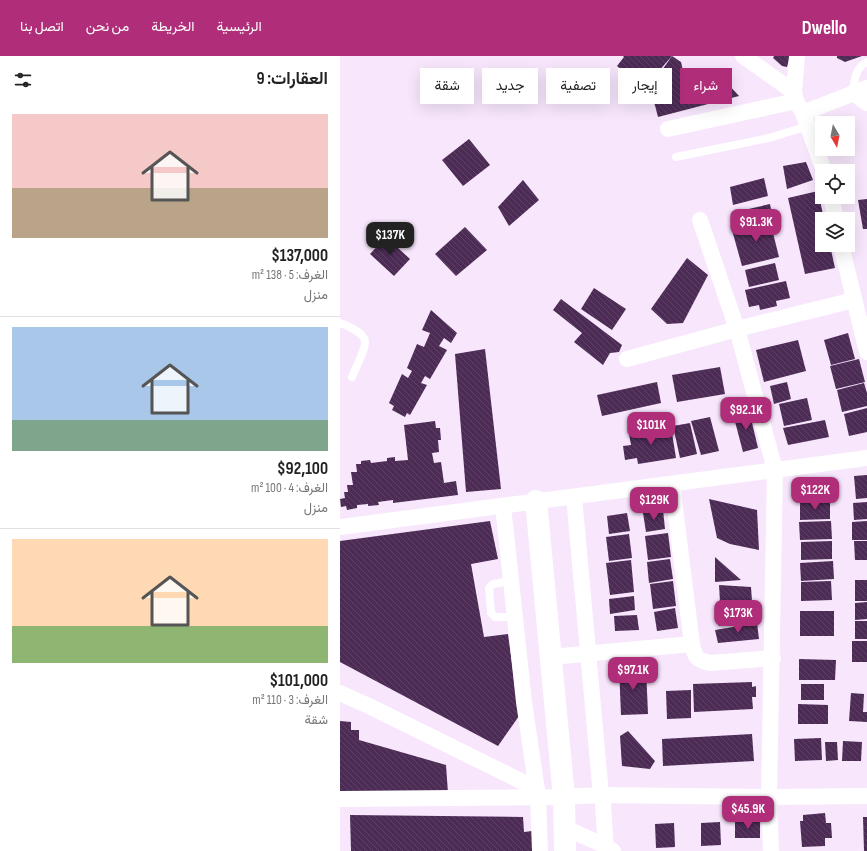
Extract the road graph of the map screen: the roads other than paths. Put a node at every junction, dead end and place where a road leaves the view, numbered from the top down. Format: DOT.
graph roads {
  1 [pos="743,56"];
  2 [pos="797,56"];
  3 [pos="867,62"];
  4 [pos="860,90"];
  5 [pos="867,103"];
  6 [pos="800,108"];
  7 [pos="668,129"];
  8 [pos="676,157"];
  9 [pos="821,164"];
  10 [pos="700,220"];
  11 [pos="843,252"];
  12 [pos="854,300"];
  13 [pos="340,323"];
  14 [pos="737,329"];
  15 [pos="867,352"];
  16 [pos="627,359"];
  17 [pos="352,377"];
  18 [pos="867,458"];
  19 [pos="775,470"];
  20 [pos="672,484"];
  21 [pos="574,497"];
  22 [pos="536,501"];
  23 [pos="503,506"];
  24 [pos="340,527"];
  25 [pos="511,581"];
  26 [pos="515,617"];
  27 [pos="692,644"];
  28 [pos="589,653"];
  29 [pos="551,657"];
  30 [pos="773,658"];
  31 [pos="340,693"];
  32 [pos="537,793"];
  33 [pos="601,795"];
  34 [pos="867,796"];
  35 [pos="564,797"];
  36 [pos="769,797"];
  37 [pos="340,799"];
  38 [pos="565,828"];
  39 [pos="608,849"];
  40 [pos="540,851"];
  41 [pos="565,851"];
  42 [pos="771,851"];
  1 -- 6 [label="street"];
  2 -- 6 [label="street"];
  3 -- 4 [label="lane"];
  4 -- 5 [label="street"];
  4 -- 6 [label="street"];
  6 -- 7 [label="street"];
  6 -- 8 [label="lane"];
  6 -- 9 [label="street"];
  10 -- 14 [label="street"];
  11 -- 12 [label="street"];
  12 -- 14 [label="street"];
  12 -- 15 [label="street"];
  13 -- 17 [label="lane"];
  14 -- 16 [label="street"];
  14 -- 19 [label="street"];
  18 -- 19 [label="street"];
  19 -- 20 [label="street"];
  19 -- 30 [label="street"];
  20 -- 21 [label="street"];
  20 -- 27 [label="street"];
  21 -- 22 [label="street"];
  21 -- 28 [label="street"];
  22 -- 23 [label="street"];
  22 -- 29 [label="street"];
  23 -- 24 [label="street"];
  23 -- 25 [label="street"];
  25 -- 26 [label="street"];
  25 -- 26 [label="lane"];
  26 -- 32 [label="street"];
  27 -- 28 [label="street"];
  27 -- 30 [label="street"];
  28 -- 29 [label="street"];
  28 -- 33 [label="street"];
  29 -- 35 [label="street"];
  30 -- 36 [label="street"];
  31 -- 32 [label="street"];
  32 -- 35 [label="street"];
  32 -- 37 [label="street"];
  32 -- 40 [label="street"];
  33 -- 35 [label="street"];
  33 -- 36 [label="street"];
  33 -- 39 [label="street"];
  34 -- 36 [label="street"];
  35 -- 38 [label="street"];
  36 -- 42 [label="street"];
  38 -- 39 [label="street"];
  38 -- 41 [label="street"];
}
